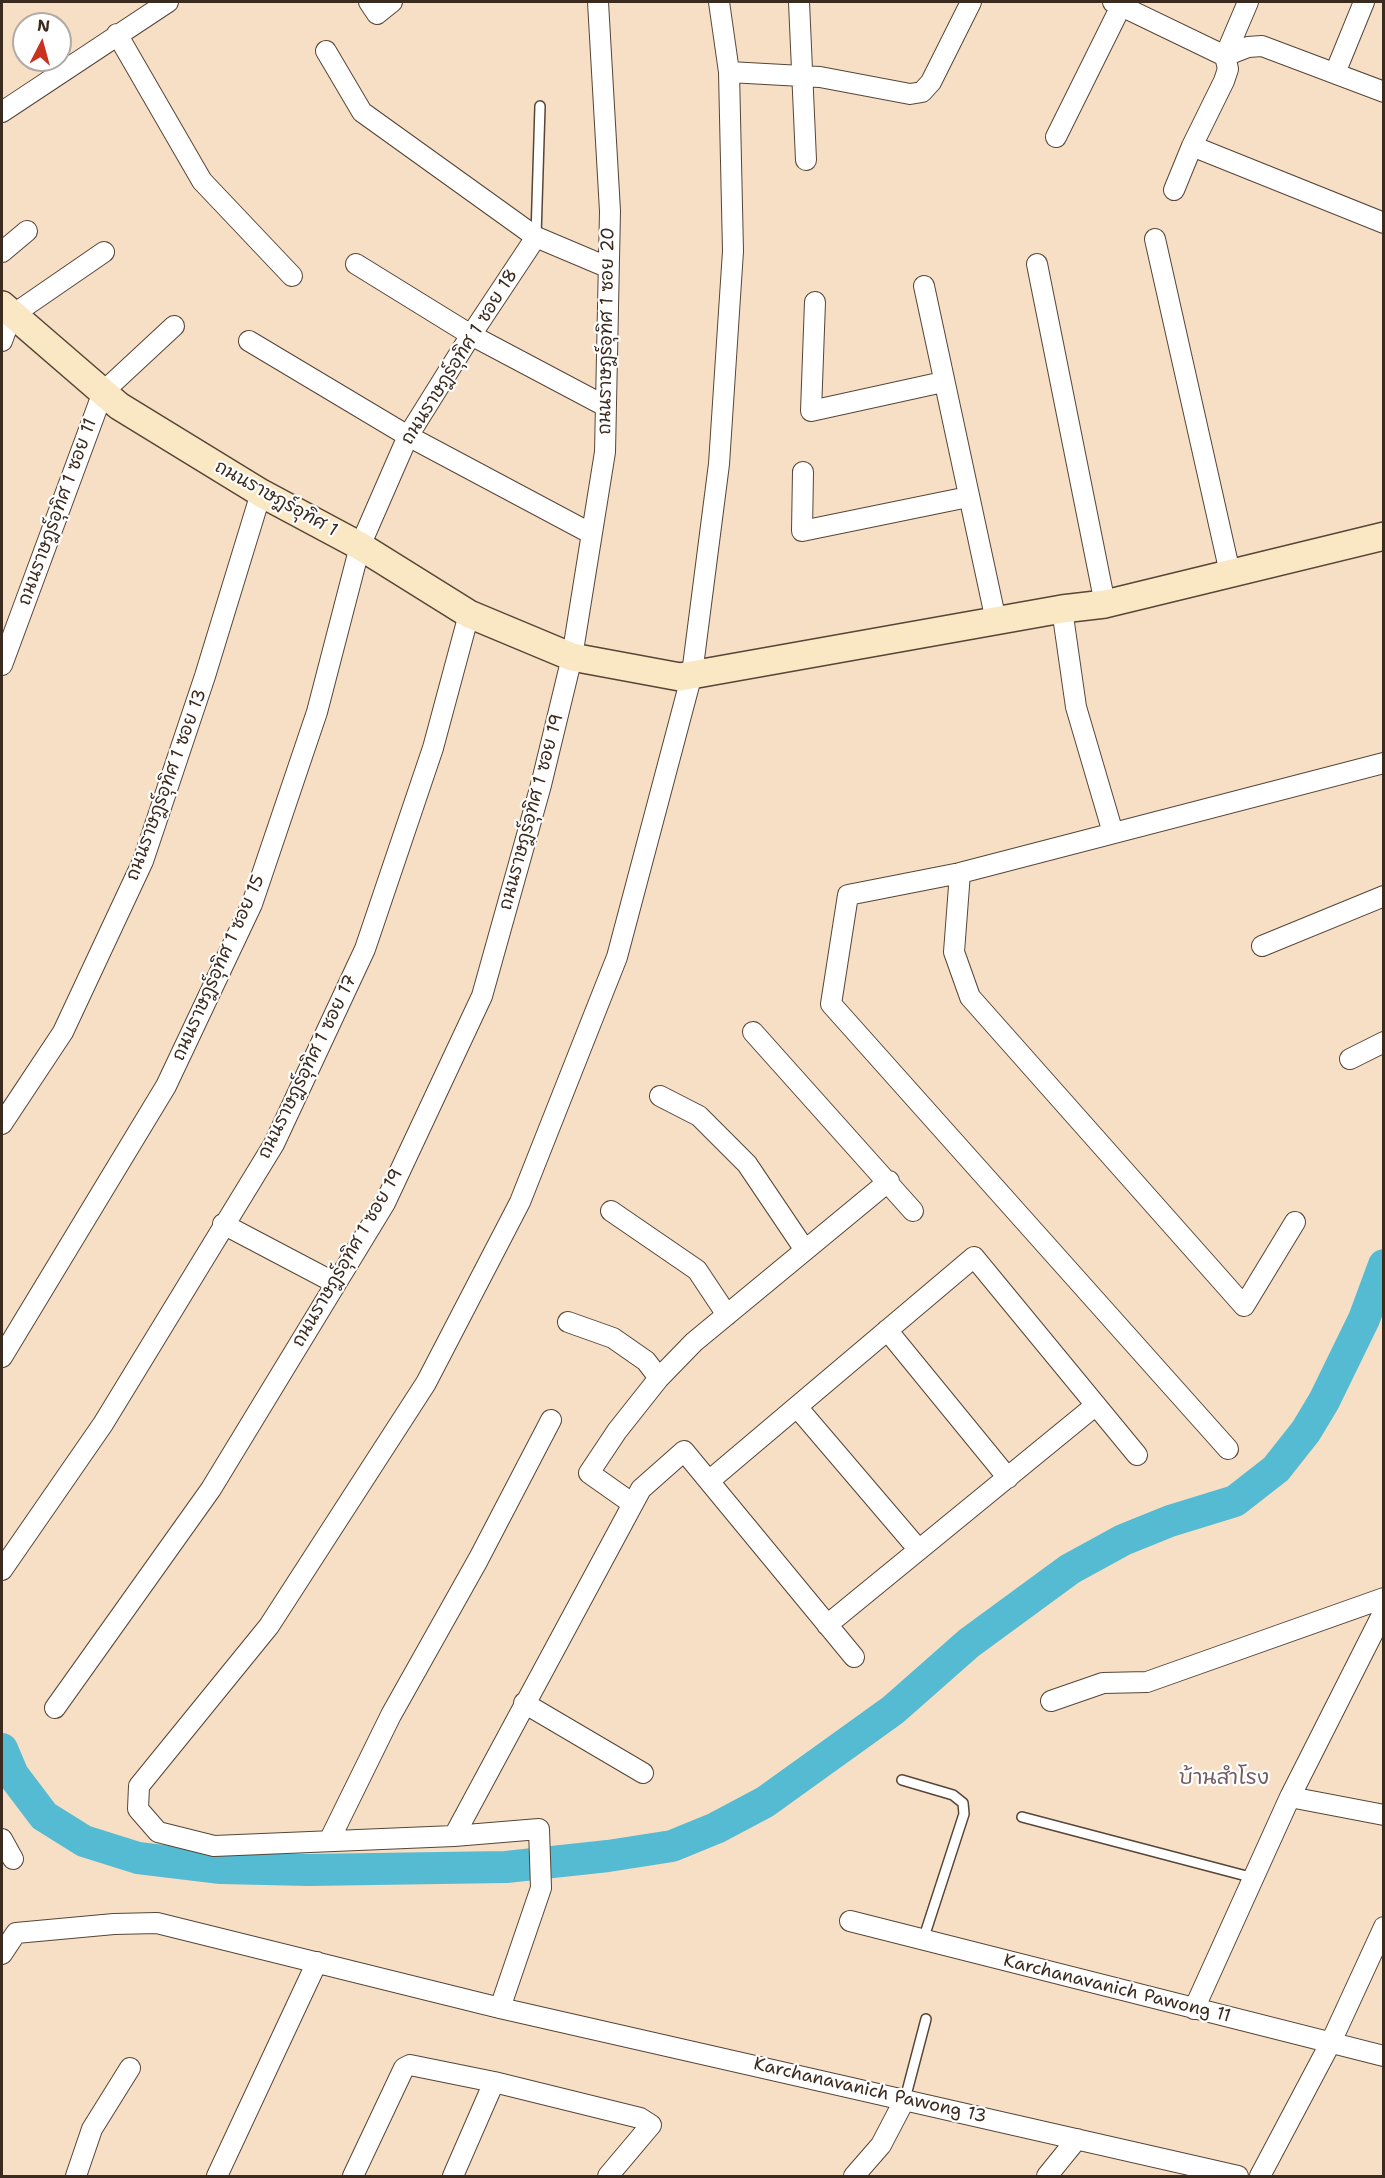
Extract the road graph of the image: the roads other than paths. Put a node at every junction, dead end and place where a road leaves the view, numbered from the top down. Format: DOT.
graph roads {
  1 [pos="168,2"];
  2 [pos="369,2"];
  3 [pos="392,2"];
  4 [pos="598,2"];
  5 [pos="719,2"];
  6 [pos="799,2"];
  7 [pos="971,2"];
  8 [pos="1248,2"];
  9 [pos="1364,2"];
  10 [pos="1119,3"];
  11 [pos="117,34"];
  12 [pos="326,51"];
  13 [pos="1226,56"];
  14 [pos="729,72"];
  15 [pos="1335,73"];
  16 [pos="801,76"];
  17 [pos="1383,92"];
  18 [pos="540,106"];
  19 [pos="2,112"];
  20 [pos="1056,137"];
  21 [pos="1192,146"];
  22 [pos="806,160"];
  23 [pos="1174,190"];
  24 [pos="1383,223"];
  25 [pos="27,231"];
  26 [pos="536,237"];
  27 [pos="1155,239"];
  28 [pos="2,252"];
  29 [pos="104,252"];
  30 [pos="356,264"];
  31 [pos="1037,264"];
  32 [pos="607,267"];
  33 [pos="292,276"];
  34 [pos="924,286"];
  35 [pos="815,302"];
  36 [pos="6,311"];
  37 [pos="174,326"];
  38 [pos="471,334"];
  39 [pos="2,341"];
  40 [pos="249,341"];
  41 [pos="943,382"];
  42 [pos="103,392"];
  43 [pos="605,406"];
  44 [pos="408,436"];
  45 [pos="803,472"];
  46 [pos="261,493"];
  47 [pos="968,497"];
  48 [pos="590,533"];
  49 [pos="1383,536"];
  50 [pos="360,546"];
  51 [pos="1230,573"];
  52 [pos="1105,604"];
  53 [pos="1062,609"];
  54 [pos="469,614"];
  55 [pos="996,621"];
  56 [pos="572,657"];
  57 [pos="2,665"];
  58 [pos="692,674"];
  59 [pos="1383,763"];
  60 [pos="1113,833"];
  61 [pos="960,873"];
  62 [pos="1383,896"];
  63 [pos="1262,946"];
  64 [pos="753,1032"];
  65 [pos="1383,1042"];
  66 [pos="1350,1059"];
  67 [pos="660,1096"];
  68 [pos="2,1124"];
  69 [pos="889,1181"];
  70 [pos="611,1211"];
  71 [pos="913,1211"];
  72 [pos="1295,1222"];
  73 [pos="223,1224"];
  74 [pos="805,1250"];
  75 [pos="335,1283"];
  76 [pos="727,1315"];
  77 [pos="568,1322"];
  78 [pos="888,1330"];
  79 [pos="2,1357"];
  80 [pos="659,1378"];
  81 [pos="1096,1406"];
  82 [pos="797,1407"];
  83 [pos="551,1420"];
  84 [pos="1228,1449"];
  85 [pos="1137,1455"];
  86 [pos="1008,1478"];
  87 [pos="709,1481"];
  88 [pos="633,1504"];
  89 [pos="919,1550"];
  90 [pos="2,1570"];
  91 [pos="1383,1598"];
  92 [pos="1383,1611"];
  93 [pos="827,1625"];
  94 [pos="854,1657"];
  95 [pos="1051,1701"];
  96 [pos="524,1703"];
  97 [pos="55,1708"];
  98 [pos="643,1773"];
  99 [pos="902,1780"];
  100 [pos="1290,1797"];
  101 [pos="1383,1815"];
  102 [pos="1022,1817"];
  103 [pos="454,1836"];
  104 [pos="2,1839"];
  105 [pos="329,1841"];
  106 [pos="13,1859"];
  107 [pos="1254,1878"];
  108 [pos="850,1921"];
  109 [pos="1383,1928"];
  110 [pos="923,1940"];
  111 [pos="2,1954"];
  112 [pos="317,1962"];
  113 [pos="500,2008"];
  114 [pos="1194,2009"];
  115 [pos="926,2019"];
  116 [pos="1331,2042"];
  117 [pos="1383,2056"];
  118 [pos="130,2068"];
  119 [pos="494,2082"];
  120 [pos="905,2099"];
  121 [pos="1077,2139"];
  122 [pos="1209,2173"];
  123 [pos="76,2176"];
  124 [pos="218,2176"];
  125 [pos="353,2176"];
  126 [pos="453,2176"];
  127 [pos="608,2176"];
  128 [pos="854,2176"];
  129 [pos="1047,2176"];
  130 [pos="1238,2176"];
  131 [pos="1260,2176"];
  1 -- 11 [label="street"];
  2 -- 3 [label="street"];
  4 -- 32 [label="street, ถนนราษฎร์อุทิศ 1 ซอย 20"];
  5 -- 14 [label="street"];
  6 -- 16 [label="street"];
  7 -- 16 [label="street"];
  8 -- 13 [label="street"];
  9 -- 15 [label="street"];
  10 -- 13 [label="street"];
  10 -- 20 [label="street"];
  11 -- 19 [label="street"];
  11 -- 33 [label="street"];
  12 -- 26 [label="street"];
  13 -- 15 [label="street"];
  13 -- 21 [label="street"];
  14 -- 16 [label="street"];
  14 -- 58 [label="street"];
  15 -- 17 [label="street"];
  16 -- 22 [label="street"];
  18 -- 26 [label="lane"];
  21 -- 23 [label="street"];
  21 -- 24 [label="street"];
  25 -- 28 [label="street"];
  26 -- 32 [label="street"];
  26 -- 38 [label="street, ถนนราษฎร์อุทิศ 1 ซอย 18"];
  27 -- 51 [label="street"];
  29 -- 36 [label="street"];
  30 -- 38 [label="street"];
  31 -- 52 [label="street"];
  32 -- 43 [label="street, ถนนราษฎร์อุทิศ 1 ซอย 20"];
  34 -- 41 [label="street"];
  35 -- 41 [label="street"];
  36 -- 39 [label="street"];
  36 -- 42 [label="street, ถนนราษฎร์อุทิศ 1"];
  37 -- 42 [label="street"];
  38 -- 43 [label="street"];
  38 -- 44 [label="street, ถนนราษฎร์อุทิศ 1 ซอย 18"];
  40 -- 44 [label="street"];
  41 -- 47 [label="street"];
  42 -- 46 [label="street, ถนนราษฎร์อุทิศ 1"];
  42 -- 57 [label="street, ถนนราษฎร์อุทิศ 1 ซอย 11"];
  43 -- 48 [label="street, ถนนราษฎร์อุทิศ 1 ซอย 20"];
  44 -- 48 [label="street"];
  44 -- 50 [label="street, ถนนราษฎร์อุทิศ 1 ซอย 18"];
  45 -- 47 [label="street"];
  46 -- 50 [label="street, ถนนราษฎร์อุทิศ 1"];
  46 -- 68 [label="street, ถนนราษฎร์อุทิศ 1 ซอย 13"];
  47 -- 55 [label="street"];
  48 -- 56 [label="street, ถนนราษฎร์อุทิศ 1 ซอย 20"];
  49 -- 51 [label="street, ถนนราษฎร์อุทิศ 1"];
  50 -- 54 [label="street, ถนนราษฎร์อุทิศ 1"];
  50 -- 79 [label="street, ถนนราษฎร์อุทิศ 1 ซอย 15"];
  51 -- 52 [label="street, ถนนราษฎร์อุทิศ 1"];
  52 -- 53 [label="street, ถนนราษฎร์อุทิศ 1"];
  53 -- 55 [label="street, ถนนราษฎร์อุทิศ 1"];
  53 -- 60 [label="street"];
  54 -- 56 [label="street, ถนนราษฎร์อุทิศ 1"];
  54 -- 73 [label="street, ถนนราษฎร์อุทิศ 1 ซอย 17"];
  55 -- 58 [label="street, ถนนราษฎร์อุทิศ 1"];
  56 -- 58 [label="street, ถนนราษฎร์อุทิศ 1"];
  56 -- 75 [label="street, ถนนราษฎร์อุทิศ 1 ซอย 19"];
  58 -- 105 [label="street"];
  59 -- 60 [label="street"];
  60 -- 61 [label="street"];
  61 -- 72 [label="street"];
  61 -- 84 [label="street"];
  62 -- 63 [label="street"];
  64 -- 69 [label="street"];
  65 -- 66 [label="street"];
  67 -- 74 [label="street"];
  69 -- 71 [label="street"];
  69 -- 74 [label="street"];
  70 -- 76 [label="street"];
  73 -- 75 [label="street"];
  73 -- 90 [label="street, ถนนราษฎร์อุทิศ 1 ซอย 17"];
  74 -- 76 [label="street"];
  75 -- 97 [label="street, ถนนราษฎร์อุทิศ 1 ซอย 19"];
  76 -- 80 [label="street"];
  77 -- 80 [label="street"];
  78 -- 81 [label="street"];
  78 -- 82 [label="street"];
  78 -- 86 [label="street"];
  80 -- 88 [label="street"];
  81 -- 85 [label="street"];
  81 -- 86 [label="street"];
  82 -- 87 [label="street"];
  82 -- 89 [label="street"];
  83 -- 105 [label="street"];
  86 -- 89 [label="street"];
  87 -- 88 [label="street"];
  87 -- 93 [label="street"];
  88 -- 96 [label="street"];
  89 -- 93 [label="street"];
  91 -- 95 [label="street"];
  92 -- 100 [label="street"];
  93 -- 94 [label="street"];
  96 -- 98 [label="street"];
  96 -- 103 [label="street"];
  99 -- 110 [label="lane"];
  100 -- 101 [label="street"];
  100 -- 107 [label="street"];
  102 -- 107 [label="lane"];
  103 -- 105 [label="street"];
  103 -- 113 [label="street"];
  104 -- 106 [label="street"];
  107 -- 114 [label="street"];
  108 -- 110 [label="street, Karchanavanich Pawong 11"];
  109 -- 116 [label="street"];
  110 -- 114 [label="street, Karchanavanich Pawong 11"];
  111 -- 112 [label="street, Karchanavanich Pawong 13"];
  112 -- 113 [label="street, Karchanavanich Pawong 13"];
  112 -- 124 [label="street"];
  113 -- 120 [label="street, Karchanavanich Pawong 13"];
  114 -- 116 [label="street, Karchanavanich Pawong 11"];
  115 -- 120 [label="lane"];
  116 -- 117 [label="street, Karchanavanich Pawong 11"];
  116 -- 131 [label="street"];
  118 -- 123 [label="street"];
  119 -- 125 [label="street"];
  119 -- 126 [label="street"];
  119 -- 127 [label="street"];
  120 -- 121 [label="street, Karchanavanich Pawong 13"];
  120 -- 128 [label="street"];
  121 -- 122 [label="street, Karchanavanich Pawong 13"];
  121 -- 129 [label="street"];
  122 -- 130 [label="street, Karchanavanich Pawong 13"];
}
